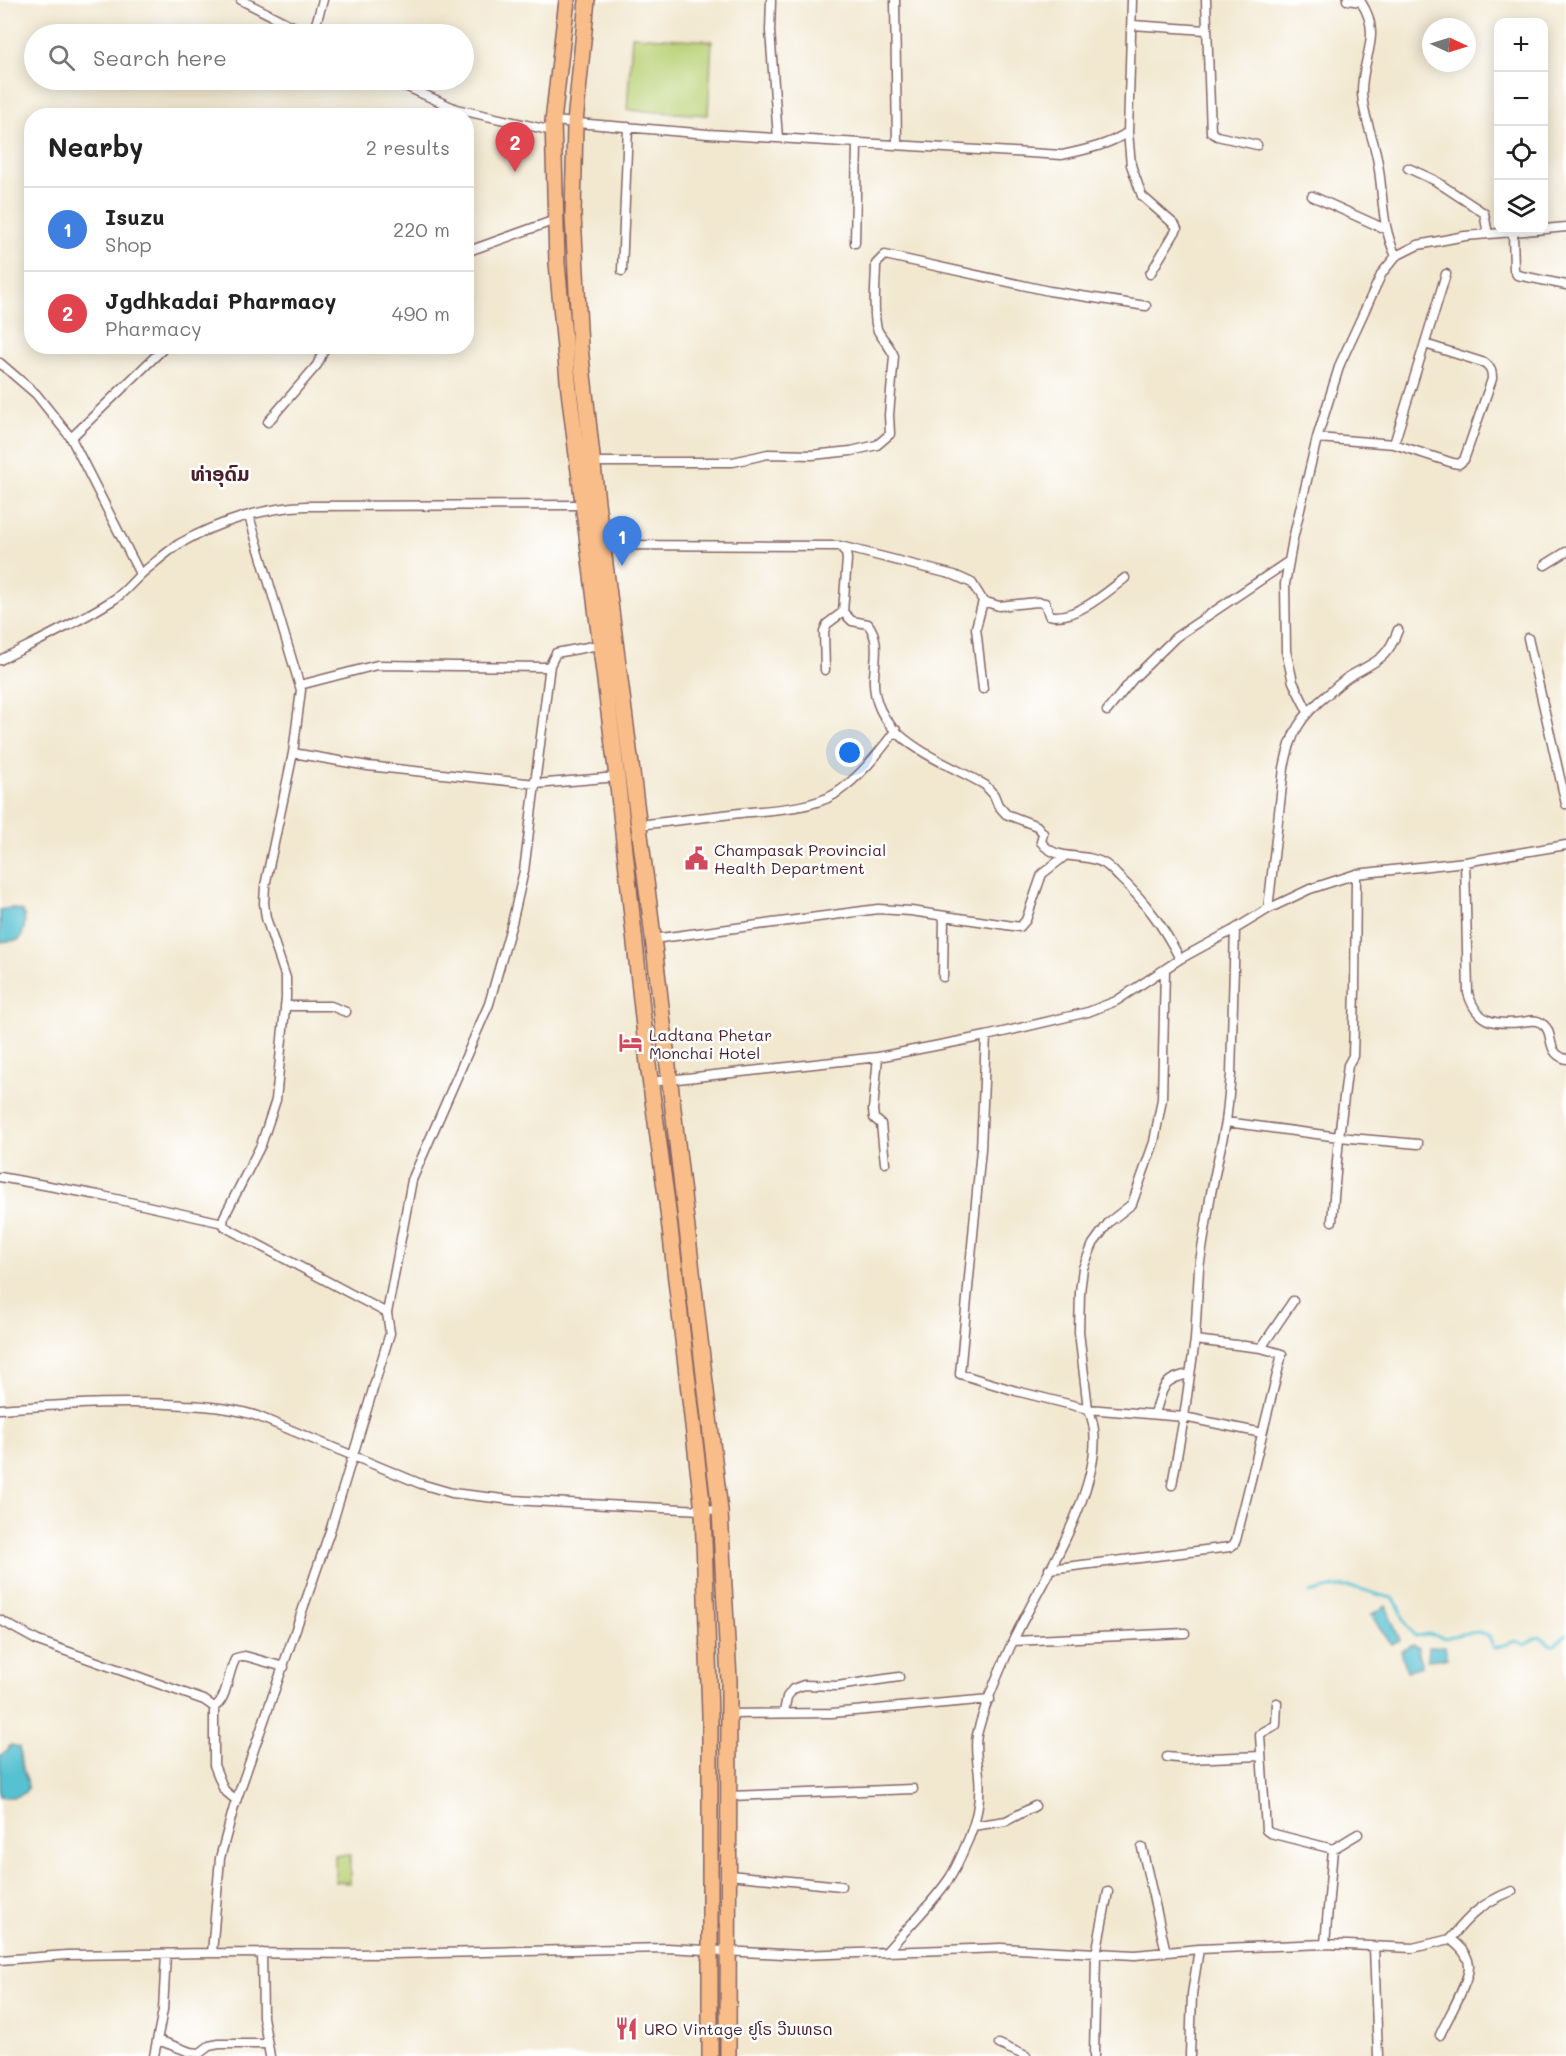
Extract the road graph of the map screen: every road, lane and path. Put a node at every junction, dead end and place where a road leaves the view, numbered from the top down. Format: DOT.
graph roads {
  1 [pos="241,0"];
  2 [pos="323,0"];
  3 [pos="567,0"];
  4 [pos="586,0"];
  5 [pos="771,0"];
  6 [pos="895,0"];
  7 [pos="1132,0"];
  8 [pos="1206,0"];
  9 [pos="1347,0"];
  10 [pos="288,24"];
  11 [pos="316,24"];
  12 [pos="1132,25"];
  13 [pos="1206,30"];
  14 [pos="414,90"];
  15 [pos="454,108"];
  16 [pos="474,112"];
  17 [pos="575,123"];
  18 [pos="553,126"];
  19 [pos="628,127"];
  20 [pos="1128,132"];
  21 [pos="778,138"];
  22 [pos="857,143"];
  23 [pos="897,145"];
  24 [pos="1257,145"];
  25 [pos="1407,168"];
  26 [pos="1312,196"];
  27 [pos="555,220"];
  28 [pos="1566,227"];
  29 [pos="1385,229"];
  30 [pos="1548,229"];
  31 [pos="1488,234"];
  32 [pos="1494,234"];
  33 [pos="1513,234"];
  34 [pos="855,243"];
  35 [pos="474,249"];
  36 [pos="1396,256"];
  37 [pos="622,272"];
  38 [pos="1150,274"];
  39 [pos="1446,274"];
  40 [pos="1566,285"];
  41 [pos="1146,306"];
  42 [pos="1425,344"];
  43 [pos="158,354"];
  44 [pos="322,354"];
  45 [pos="0,363"];
  46 [pos="268,422"];
  47 [pos="71,438"];
  48 [pos="1317,438"];
  49 [pos="1394,444"];
  50 [pos="593,462"];
  51 [pos="590,504"];
  52 [pos="249,516"];
  53 [pos="604,545"];
  54 [pos="840,546"];
  55 [pos="1566,552"];
  56 [pos="1289,561"];
  57 [pos="1545,565"];
  58 [pos="140,574"];
  59 [pos="1125,578"];
  60 [pos="983,601"];
  61 [pos="843,612"];
  62 [pos="1398,630"];
  63 [pos="1528,638"];
  64 [pos="616,642"];
  65 [pos="599,645"];
  66 [pos="0,660"];
  67 [pos="550,665"];
  68 [pos="825,670"];
  69 [pos="300,685"];
  70 [pos="982,689"];
  71 [pos="1307,710"];
  72 [pos="1107,711"];
  73 [pos="896,730"];
  74 [pos="293,753"];
  75 [pos="617,777"];
  76 [pos="536,784"];
  77 [pos="1566,804"];
  78 [pos="639,825"];
  79 [pos="1566,845"];
  80 [pos="1065,856"];
  81 [pos="1466,862"];
  82 [pos="1356,874"];
  83 [pos="1268,909"];
  84 [pos="944,916"];
  85 [pos="1235,929"];
  86 [pos="653,939"];
  87 [pos="1180,959"];
  88 [pos="1165,970"];
  89 [pos="943,977"];
  90 [pos="285,1006"];
  91 [pos="346,1012"];
  92 [pos="986,1036"];
  93 [pos="878,1057"];
  94 [pos="1566,1059"];
  95 [pos="669,1080"];
  96 [pos="650,1082"];
  97 [pos="1226,1122"];
  98 [pos="1339,1137"];
  99 [pos="1418,1144"];
  100 [pos="885,1163"];
  101 [pos="0,1177"];
  102 [pos="1332,1221"];
  103 [pos="223,1223"];
  104 [pos="1293,1300"];
  105 [pos="387,1313"];
  106 [pos="1195,1340"];
  107 [pos="1261,1348"];
  108 [pos="1189,1374"];
  109 [pos="1088,1409"];
  110 [pos="0,1410"];
  111 [pos="1155,1413"];
  112 [pos="1184,1417"];
  113 [pos="1262,1433"];
  114 [pos="354,1456"];
  115 [pos="1172,1485"];
  116 [pos="703,1511"];
  117 [pos="720,1511"];
  118 [pos="1049,1569"];
  119 [pos="0,1620"];
  120 [pos="1185,1633"];
  121 [pos="1012,1641"];
  122 [pos="284,1667"];
  123 [pos="899,1677"];
  124 [pos="710,1678"];
  125 [pos="729,1680"];
  126 [pos="990,1699"];
  127 [pos="1277,1703"];
  128 [pos="214,1707"];
  129 [pos="784,1712"];
  130 [pos="729,1714"];
  131 [pos="1261,1756"];
  132 [pos="1167,1757"];
  133 [pos="913,1789"];
  134 [pos="729,1796"];
  135 [pos="236,1800"];
  136 [pos="1035,1806"];
  137 [pos="973,1826"];
  138 [pos="1358,1834"];
  139 [pos="1142,1848"];
  140 [pos="1333,1849"];
  141 [pos="729,1875"];
  142 [pos="841,1886"];
  143 [pos="1512,1891"];
  144 [pos="1108,1892"];
  145 [pos="1450,1939"];
  146 [pos="1325,1944"];
  147 [pos="1374,1947"];
  148 [pos="709,1949"];
  149 [pos="1199,1949"];
  150 [pos="729,1951"];
  151 [pos="886,1952"];
  152 [pos="1166,1952"];
  153 [pos="212,1953"];
  154 [pos="262,1953"];
  155 [pos="166,1954"];
  156 [pos="1096,1954"];
  157 [pos="0,1960"];
  158 [pos="1440,2035"];
  159 [pos="158,2040"];
  160 [pos="268,2044"];
  161 [pos="999,2044"];
  162 [pos="154,2056"];
  163 [pos="270,2056"];
  164 [pos="710,2056"];
  165 [pos="728,2056"];
  166 [pos="1026,2056"];
  167 [pos="1094,2056"];
  168 [pos="1190,2056"];
  169 [pos="1378,2056"];
  1 -- 10 [label="street"];
  2 -- 11 [label="street"];
  3 -- 18 [label="highway"];
  4 -- 17 [label="highway"];
  5 -- 21 [label="street"];
  6 -- 23 [label="street"];
  7 -- 12 [label="street"];
  8 -- 13 [label="street"];
  9 -- 29 [label="street"];
  12 -- 13 [label="street"];
  12 -- 20 [label="street"];
  13 -- 24 [label="street"];
  14 -- 15 [label="street"];
  16 -- 18 [label="street"];
  17 -- 18 [label="street"];
  17 -- 19 [label="street"];
  17 -- 50 [label="highway"];
  18 -- 27 [label="highway"];
  19 -- 21 [label="street"];
  19 -- 37 [label="street"];
  20 -- 23 [label="street"];
  20 -- 38 [label="street"];
  21 -- 22 [label="street"];
  22 -- 23 [label="street"];
  22 -- 34 [label="street"];
  25 -- 31 [label="street"];
  26 -- 29 [label="street"];
  27 -- 35 [label="street"];
  27 -- 51 [label="highway"];
  28 -- 30 [label="street"];
  29 -- 36 [label="street"];
  31 -- 32 [label="street"];
  31 -- 36 [label="street"];
  33 -- 40 [label="street"];
  36 -- 48 [label="street"];
  39 -- 42 [label="street"];
  41 -- 50 [label="street"];
  42 -- 49 [label="street"];
  42 -- 49 [label="street"];
  43 -- 47 [label="street"];
  44 -- 46 [label="street"];
  45 -- 47 [label="street"];
  47 -- 58 [label="street"];
  48 -- 49 [label="street"];
  48 -- 56 [label="street"];
  50 -- 51 [label="highway"];
  51 -- 52 [label="street"];
  51 -- 53 [label="highway"];
  51 -- 65 [label="highway"];
  52 -- 58 [label="street"];
  52 -- 69 [label="street"];
  53 -- 54 [label="street"];
  53 -- 64 [label="highway"];
  54 -- 60 [label="street"];
  54 -- 61 [label="street"];
  55 -- 57 [label="street"];
  56 -- 71 [label="street"];
  56 -- 72 [label="street"];
  58 -- 66 [label="street"];
  59 -- 60 [label="street"];
  60 -- 70 [label="street"];
  61 -- 68 [label="street"];
  61 -- 73 [label="street"];
  62 -- 71 [label="street"];
  63 -- 77 [label="street"];
  64 -- 65 [label="street"];
  64 -- 78 [label="highway"];
  65 -- 67 [label="street"];
  65 -- 75 [label="highway"];
  67 -- 69 [label="street"];
  67 -- 76 [label="street"];
  69 -- 74 [label="street"];
  71 -- 83 [label="street"];
  73 -- 78 [label="street"];
  73 -- 80 [label="street"];
  74 -- 76 [label="street"];
  74 -- 90 [label="street"];
  75 -- 76 [label="street"];
  75 -- 96 [label="highway"];
  76 -- 105 [label="street"];
  78 -- 86 [label="highway"];
  79 -- 81 [label="street"];
  80 -- 84 [label="street"];
  80 -- 87 [label="street"];
  81 -- 82 [label="street"];
  81 -- 94 [label="street"];
  82 -- 83 [label="street"];
  82 -- 98 [label="street"];
  83 -- 85 [label="street"];
  84 -- 86 [label="street"];
  84 -- 89 [label="street"];
  85 -- 87 [label="street"];
  85 -- 97 [label="street"];
  86 -- 95 [label="highway"];
  87 -- 88 [label="street"];
  88 -- 92 [label="street"];
  88 -- 109 [label="street"];
  90 -- 91 [label="street"];
  90 -- 103 [label="street"];
  92 -- 93 [label="street"];
  92 -- 109 [label="street"];
  93 -- 95 [label="street"];
  93 -- 100 [label="street"];
  95 -- 96 [label="street"];
  95 -- 117 [label="highway"];
  96 -- 116 [label="highway"];
  97 -- 98 [label="street"];
  97 -- 106 [label="street"];
  98 -- 99 [label="street"];
  98 -- 102 [label="street"];
  101 -- 103 [label="street"];
  103 -- 105 [label="street"];
  104 -- 107 [label="street"];
  105 -- 114 [label="street"];
  106 -- 107 [label="street"];
  106 -- 108 [label="street"];
  107 -- 113 [label="street"];
  108 -- 111 [label="street"];
  108 -- 112 [label="street"];
  109 -- 111 [label="street"];
  109 -- 118 [label="street"];
  110 -- 114 [label="street"];
  111 -- 112 [label="street"];
  112 -- 113 [label="street"];
  112 -- 115 [label="street"];
  113 -- 118 [label="street"];
  114 -- 116 [label="street"];
  114 -- 122 [label="street"];
  116 -- 117 [label="street"];
  116 -- 124 [label="highway"];
  117 -- 125 [label="highway"];
  118 -- 121 [label="street"];
  119 -- 128 [label="street"];
  120 -- 121 [label="street"];
  121 -- 126 [label="street"];
  122 -- 128 [label="street"];
  122 -- 135 [label="street"];
  123 -- 129 [label="street"];
  124 -- 125 [label="highway"];
  124 -- 148 [label="highway"];
  125 -- 130 [label="highway"];
  126 -- 129 [label="street"];
  126 -- 137 [label="street"];
  127 -- 131 [label="street"];
  128 -- 135 [label="street"];
  129 -- 130 [label="street"];
  130 -- 134 [label="highway"];
  131 -- 132 [label="street"];
  131 -- 140 [label="street"];
  133 -- 134 [label="street"];
  134 -- 141 [label="highway"];
  135 -- 153 [label="street"];
  136 -- 137 [label="street"];
  137 -- 151 [label="street"];
  138 -- 140 [label="street"];
  139 -- 152 [label="street"];
  140 -- 146 [label="street"];
  141 -- 142 [label="street"];
  141 -- 150 [label="highway"];
  143 -- 145 [label="street"];
  144 -- 156 [label="street"];
  145 -- 147 [label="street"];
  145 -- 158 [label="street"];
  146 -- 147 [label="street"];
  146 -- 149 [label="street"];
  147 -- 169 [label="street"];
  148 -- 150 [label="street"];
  148 -- 154 [label="street"];
  148 -- 164 [label="highway"];
  149 -- 152 [label="street"];
  149 -- 168 [label="street"];
  150 -- 151 [label="street"];
  150 -- 165 [label="highway"];
  151 -- 156 [label="street"];
  152 -- 156 [label="street"];
  153 -- 154 [label="street"];
  153 -- 155 [label="street"];
  154 -- 160 [label="street"];
  155 -- 157 [label="street"];
  155 -- 159 [label="street"];
  156 -- 167 [label="street"];
  159 -- 160 [label="street"];
  159 -- 162 [label="street"];
  160 -- 163 [label="street"];
  161 -- 166 [label="street"];
}
